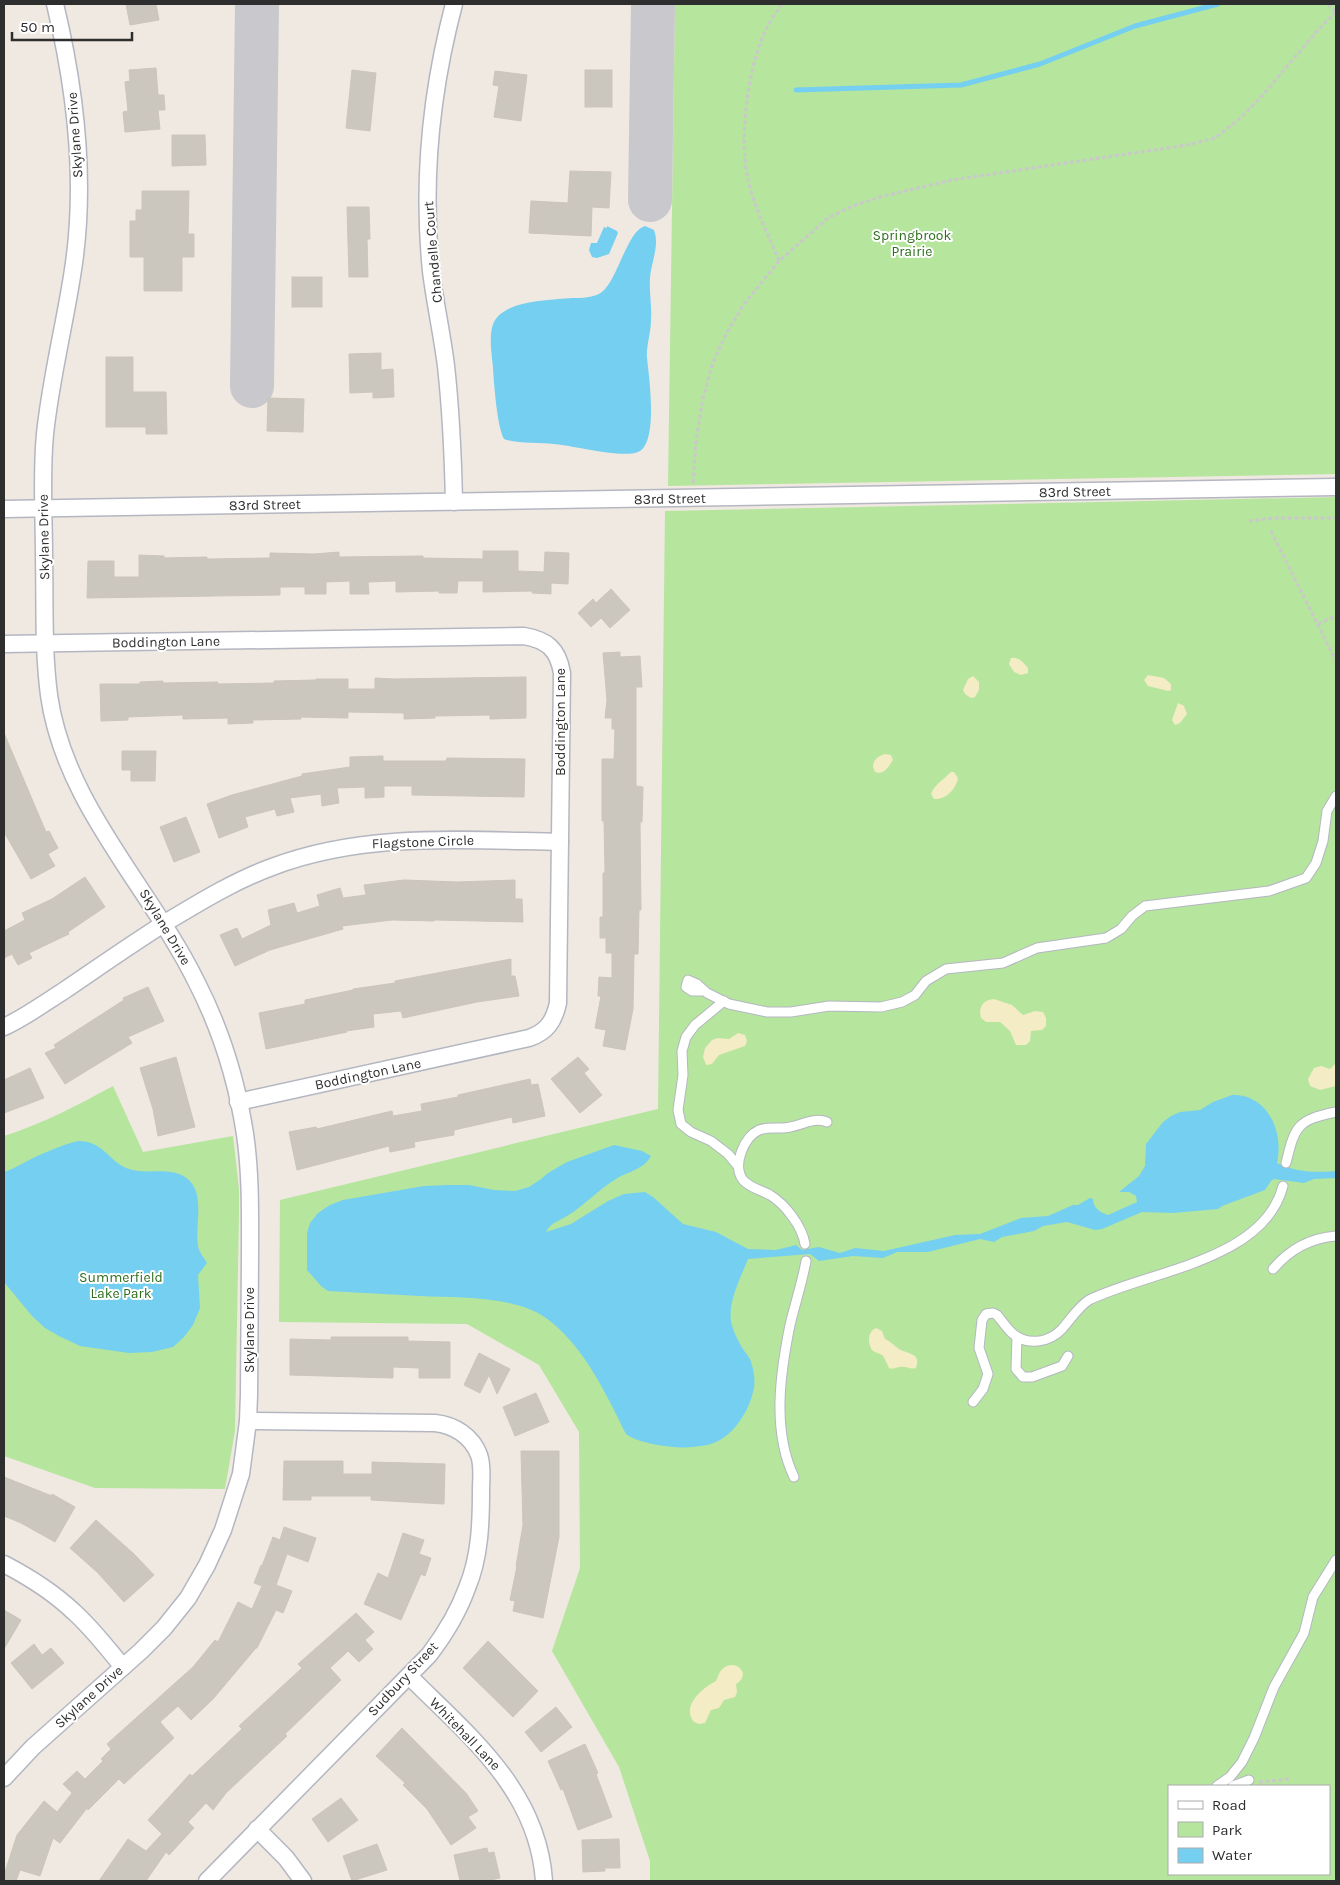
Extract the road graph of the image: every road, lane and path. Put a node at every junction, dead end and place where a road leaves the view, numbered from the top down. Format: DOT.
graph roads {
  1 [pos="55,4"];
  2 [pos="454,4"];
  3 [pos="782,4"];
  4 [pos="1328,4"];
  5 [pos="1336,12"];
  6 [pos="779,261"];
  7 [pos="693,486"];
  8 [pos="1336,487"];
  9 [pos="454,502"];
  10 [pos="4,509"];
  11 [pos="43,509"];
  12 [pos="1336,518"];
  13 [pos="1249,521"];
  14 [pos="1271,531"];
  15 [pos="1336,616"];
  16 [pos="1318,624"];
  17 [pos="4,644"];
  18 [pos="46,644"];
  19 [pos="1336,661"];
  20 [pos="1336,796"];
  21 [pos="560,842"];
  22 [pos="164,924"];
  23 [pos="704,991"];
  24 [pos="724,1001"];
  25 [pos="4,1027"];
  26 [pos="238,1102"];
  27 [pos="1336,1112"];
  28 [pos="827,1122"];
  29 [pos="1286,1163"];
  30 [pos="738,1166"];
  31 [pos="1283,1186"];
  32 [pos="1336,1236"];
  33 [pos="805,1244"];
  34 [pos="806,1261"];
  35 [pos="1273,1269"];
  36 [pos="1017,1337"];
  37 [pos="1068,1356"];
  38 [pos="973,1402"];
  39 [pos="248,1420"];
  40 [pos="794,1477"];
  41 [pos="1336,1560"];
  42 [pos="4,1564"];
  43 [pos="124,1666"];
  44 [pos="409,1676"];
  45 [pos="4,1778"];
  46 [pos="1249,1780"];
  47 [pos="1218,1785"];
  48 [pos="1236,1785"];
  49 [pos="257,1829"];
  50 [pos="207,1881"];
  51 [pos="303,1881"];
  52 [pos="544,1881"];
  1 -- 11 [label="street, Skylane Drive"];
  2 -- 9 [label="street, Chandelle Court"];
  3 -- 6 [label="path"];
  4 -- 5 [label="path"];
  5 -- 6 [label="path"];
  6 -- 7 [label="path"];
  8 -- 9 [label="street, 83rd Street"];
  9 -- 11 [label="street, 83rd Street"];
  10 -- 11 [label="street, 83rd Street"];
  11 -- 18 [label="street, Skylane Drive"];
  12 -- 13 [label="path"];
  14 -- 16 [label="path"];
  15 -- 16 [label="path"];
  16 -- 19 [label="path"];
  17 -- 18 [label="street, Boddington Lane"];
  18 -- 21 [label="street, Boddington Lane"];
  18 -- 22 [label="street, Skylane Drive"];
  20 -- 24 [label="lane"];
  21 -- 22 [label="street, Flagstone Circle"];
  21 -- 26 [label="street, Boddington Lane"];
  22 -- 25 [label="street, Flagstone Circle"];
  22 -- 26 [label="street, Skylane Drive"];
  23 -- 24 [label="lane"];
  24 -- 30 [label="lane"];
  26 -- 39 [label="street, Skylane Drive"];
  27 -- 29 [label="lane"];
  28 -- 30 [label="lane"];
  30 -- 33 [label="lane"];
  31 -- 36 [label="lane"];
  32 -- 35 [label="lane"];
  34 -- 40 [label="lane"];
  36 -- 37 [label="lane"];
  36 -- 38 [label="lane"];
  39 -- 43 [label="street, Skylane Drive"];
  39 -- 44 [label="street, Sudbury Street"];
  41 -- 47 [label="lane"];
  42 -- 43 [label="street"];
  43 -- 45 [label="street, Skylane Drive"];
  44 -- 49 [label="street, Sudbury Street"];
  44 -- 52 [label="street, Whitehall Lane"];
  46 -- 48 [label="lane"];
  49 -- 50 [label="street, Sudbury Street"];
  49 -- 51 [label="street"];
}
